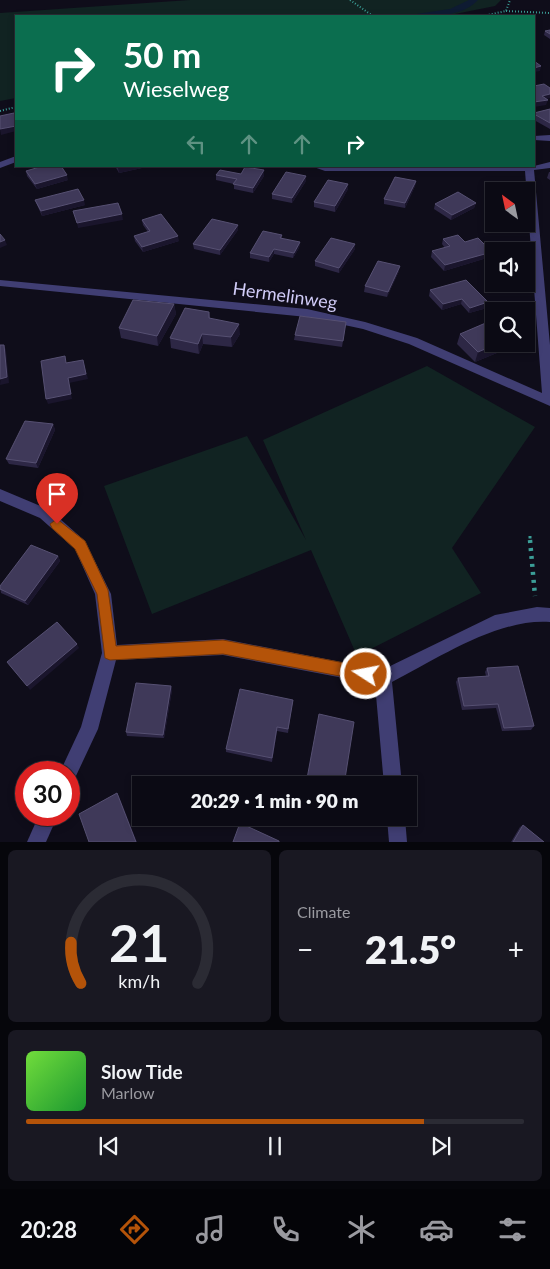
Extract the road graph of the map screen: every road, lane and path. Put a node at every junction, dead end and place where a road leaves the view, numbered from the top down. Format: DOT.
graph roads {
  1 [pos="350,0"];
  2 [pos="510,0"];
  3 [pos="506,11"];
  4 [pos="550,14"];
  5 [pos="372,15"];
  6 [pos="488,15"];
  7 [pos="15,107"];
  8 [pos="0,111"];
  9 [pos="535,138"];
  10 [pos="550,138"];
  11 [pos="15,159"];
  12 [pos="0,165"];
  13 [pos="550,165"];
  14 [pos="535,166"];
  15 [pos="320,167"];
  16 [pos="529,167"];
  17 [pos="0,283"];
  18 [pos="550,400"];
  19 [pos="0,495"];
  20 [pos="530,536"];
  21 [pos="544,614"];
  22 [pos="110,653"];
  23 [pos="383,678"];
  24 [pos="74,761"];
  25 [pos="392,776"];
  26 [pos="44,826"];
  27 [pos="397,826"];
  28 [pos="36,842"];
  29 [pos="398,842"];
  1 -- 5 [label="path"];
  2 -- 3 [label="path"];
  3 -- 4 [label="path"];
  3 -- 6 [label="path"];
  7 -- 8 [label="path"];
  9 -- 10 [label="street"];
  11 -- 12 [label="street"];
  13 -- 14 [label="street"];
  15 -- 16 [label="street"];
  16 -- 18 [label="street"];
  17 -- 18 [label="street, Hermelinweg"];
  19 -- 22 [label="street"];
  20 -- 21 [label="path"];
  21 -- 23 [label="street"];
  22 -- 23 [label="street"];
  22 -- 24 [label="street"];
  23 -- 25 [label="street"];
  26 -- 28 [label="street"];
  27 -- 29 [label="street"];
}
